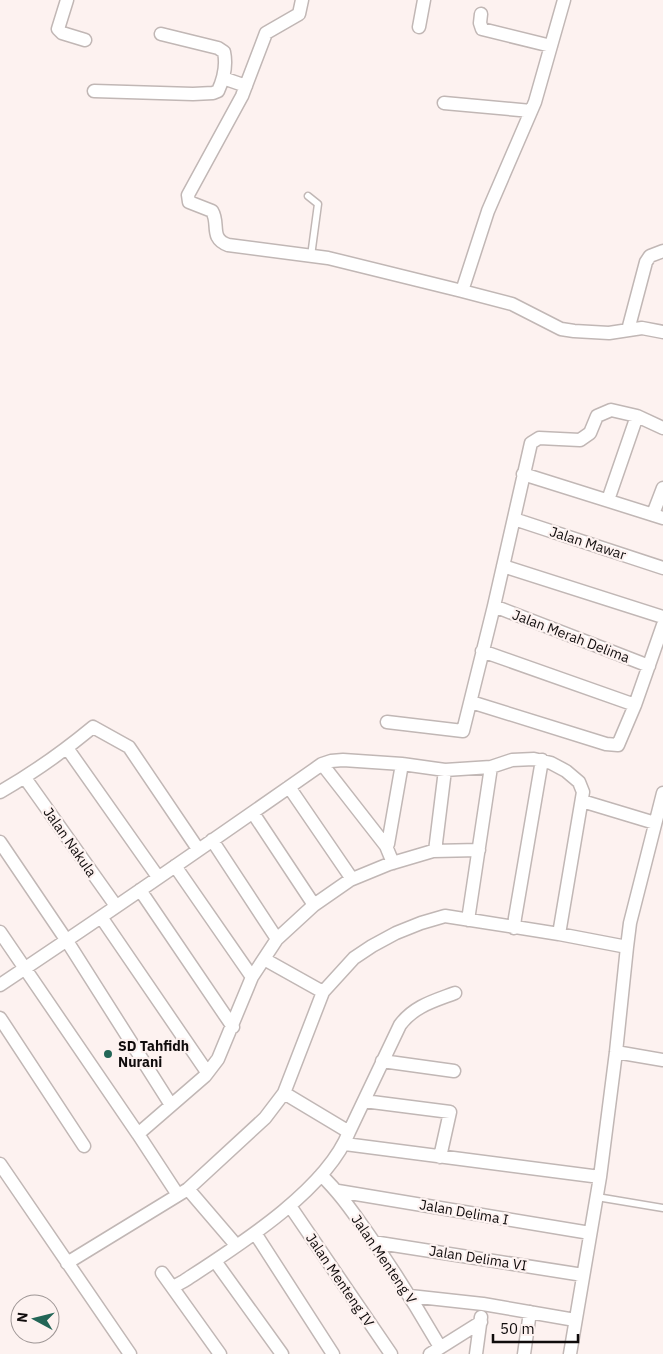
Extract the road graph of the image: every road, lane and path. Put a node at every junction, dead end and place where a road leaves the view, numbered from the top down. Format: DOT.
graph roads {
  1 [pos="67,0"];
  2 [pos="302,0"];
  3 [pos="424,0"];
  4 [pos="564,0"];
  5 [pos="481,14"];
  6 [pos="419,27"];
  7 [pos="161,34"];
  8 [pos="86,40"];
  9 [pos="551,46"];
  10 [pos="223,78"];
  11 [pos="246,86"];
  12 [pos="94,91"];
  13 [pos="444,103"];
  14 [pos="531,111"];
  15 [pos="308,196"];
  16 [pos="663,251"];
  17 [pos="310,256"];
  18 [pos="462,291"];
  19 [pos="628,330"];
  20 [pos="663,332"];
  21 [pos="637,416"];
  22 [pos="663,428"];
  23 [pos="523,474"];
  24 [pos="663,488"];
  25 [pos="608,500"];
  26 [pos="658,516"];
  27 [pos="514,519"];
  28 [pos="503,566"];
  29 [pos="663,568"];
  30 [pos="494,606"];
  31 [pos="663,617"];
  32 [pos="663,625"];
  33 [pos="482,651"];
  34 [pos="649,666"];
  35 [pos="471,702"];
  36 [pos="635,704"];
  37 [pos="386,722"];
  38 [pos="67,748"];
  39 [pos="542,760"];
  40 [pos="322,764"];
  41 [pos="402,764"];
  42 [pos="492,768"];
  43 [pos="445,770"];
  44 [pos="25,778"];
  45 [pos="289,787"];
  46 [pos="0,792"];
  47 [pos="663,792"];
  48 [pos="582,801"];
  49 [pos="253,812"];
  50 [pos="657,824"];
  51 [pos="212,840"];
  52 [pos="0,842"];
  53 [pos="386,846"];
  54 [pos="198,849"];
  55 [pos="479,850"];
  56 [pos="435,851"];
  57 [pos="393,863"];
  58 [pos="175,866"];
  59 [pos="158,876"];
  60 [pos="352,879"];
  61 [pos="140,890"];
  62 [pos="314,905"];
  63 [pos="116,906"];
  64 [pos="101,917"];
  65 [pos="468,920"];
  66 [pos="514,928"];
  67 [pos="0,932"];
  68 [pos="559,934"];
  69 [pos="277,938"];
  70 [pos="67,941"];
  71 [pos="627,947"];
  72 [pos="264,959"];
  73 [pos="25,969"];
  74 [pos="252,977"];
  75 [pos="0,985"];
  76 [pos="323,992"];
  77 [pos="455,993"];
  78 [pos="0,1018"];
  79 [pos="232,1027"];
  80 [pos="616,1052"];
  81 [pos="663,1060"];
  82 [pos="382,1061"];
  83 [pos="454,1071"];
  84 [pos="208,1072"];
  85 [pos="284,1093"];
  86 [pos="364,1101"];
  87 [pos="171,1105"];
  88 [pos="138,1134"];
  89 [pos="347,1138"];
  90 [pos="84,1146"];
  91 [pos="440,1157"];
  92 [pos="0,1164"];
  93 [pos="322,1175"];
  94 [pos="600,1177"];
  95 [pos="338,1191"];
  96 [pos="183,1192"];
  97 [pos="597,1197"];
  98 [pos="290,1206"];
  99 [pos="663,1208"];
  100 [pos="255,1233"];
  101 [pos="590,1233"];
  102 [pos="373,1242"];
  103 [pos="236,1245"];
  104 [pos="215,1260"];
  105 [pos="67,1263"];
  106 [pos="162,1273"];
  107 [pos="583,1275"];
  108 [pos="173,1287"];
  109 [pos="410,1296"];
  110 [pos="483,1304"];
  111 [pos="530,1312"];
  112 [pos="575,1320"];
  113 [pos="481,1322"];
  114 [pos="436,1351"];
  115 [pos="130,1354"];
  116 [pos="220,1354"];
  117 [pos="282,1354"];
  118 [pos="334,1354"];
  119 [pos="391,1354"];
  120 [pos="476,1354"];
  121 [pos="524,1354"];
  122 [pos="570,1354"];
  1 -- 8 [label="street"];
  2 -- 11 [label="street"];
  3 -- 6 [label="street"];
  4 -- 9 [label="street"];
  5 -- 9 [label="street"];
  7 -- 10 [label="street"];
  9 -- 14 [label="street"];
  10 -- 11 [label="street"];
  10 -- 12 [label="street"];
  11 -- 17 [label="street"];
  13 -- 14 [label="street"];
  14 -- 18 [label="street"];
  15 -- 17 [label="lane"];
  16 -- 19 [label="street"];
  17 -- 18 [label="street"];
  18 -- 19 [label="street"];
  19 -- 20 [label="street"];
  21 -- 22 [label="street"];
  21 -- 23 [label="street"];
  21 -- 25 [label="street"];
  23 -- 25 [label="street"];
  23 -- 27 [label="street"];
  24 -- 26 [label="street"];
  25 -- 26 [label="street"];
  27 -- 28 [label="street"];
  27 -- 29 [label="street, Jalan Mawar"];
  28 -- 30 [label="street"];
  28 -- 31 [label="street"];
  30 -- 33 [label="street"];
  30 -- 34 [label="street, Jalan Merah Delima"];
  32 -- 34 [label="street"];
  33 -- 35 [label="street"];
  33 -- 36 [label="street"];
  34 -- 36 [label="street"];
  35 -- 36 [label="street"];
  35 -- 37 [label="street"];
  38 -- 44 [label="street"];
  38 -- 54 [label="street"];
  38 -- 59 [label="street"];
  39 -- 42 [label="street"];
  39 -- 48 [label="street"];
  39 -- 66 [label="street"];
  40 -- 41 [label="street"];
  40 -- 45 [label="street"];
  40 -- 53 [label="street"];
  41 -- 43 [label="street"];
  41 -- 53 [label="street"];
  42 -- 43 [label="street"];
  42 -- 55 [label="street"];
  43 -- 56 [label="street"];
  44 -- 46 [label="street"];
  44 -- 63 [label="street, Jalan Nakula"];
  45 -- 49 [label="street"];
  45 -- 60 [label="street"];
  47 -- 50 [label="street"];
  48 -- 50 [label="street"];
  48 -- 68 [label="street"];
  49 -- 51 [label="street"];
  49 -- 62 [label="street"];
  50 -- 71 [label="street"];
  51 -- 54 [label="street"];
  51 -- 69 [label="street"];
  52 -- 70 [label="street"];
  53 -- 57 [label="street"];
  54 -- 58 [label="street"];
  55 -- 56 [label="street"];
  55 -- 65 [label="street"];
  56 -- 57 [label="street"];
  57 -- 60 [label="street"];
  58 -- 59 [label="street"];
  58 -- 74 [label="street"];
  59 -- 61 [label="street"];
  60 -- 62 [label="street"];
  61 -- 63 [label="street"];
  61 -- 79 [label="street"];
  62 -- 69 [label="street"];
  63 -- 64 [label="street"];
  64 -- 70 [label="street"];
  64 -- 84 [label="street"];
  65 -- 66 [label="street"];
  65 -- 76 [label="street"];
  66 -- 68 [label="street"];
  67 -- 73 [label="street"];
  68 -- 71 [label="street"];
  69 -- 72 [label="street"];
  70 -- 73 [label="street"];
  70 -- 87 [label="street"];
  71 -- 80 [label="street"];
  72 -- 74 [label="street"];
  72 -- 76 [label="street"];
  73 -- 75 [label="street"];
  73 -- 88 [label="street"];
  74 -- 79 [label="street"];
  76 -- 85 [label="street"];
  77 -- 82 [label="street"];
  78 -- 90 [label="street"];
  79 -- 84 [label="street"];
  80 -- 81 [label="street"];
  80 -- 94 [label="street"];
  82 -- 83 [label="street"];
  82 -- 86 [label="street"];
  84 -- 87 [label="street"];
  85 -- 89 [label="street"];
  85 -- 96 [label="street"];
  86 -- 89 [label="street"];
  86 -- 91 [label="street"];
  87 -- 88 [label="street"];
  88 -- 96 [label="street"];
  89 -- 91 [label="street"];
  89 -- 93 [label="street"];
  91 -- 94 [label="street"];
  92 -- 105 [label="street"];
  93 -- 95 [label="street, Jalan Menteng V"];
  93 -- 98 [label="street"];
  94 -- 97 [label="street"];
  95 -- 101 [label="street, Jalan Delima I"];
  95 -- 102 [label="street, Jalan Menteng V"];
  96 -- 103 [label="street"];
  96 -- 105 [label="street"];
  97 -- 99 [label="lane"];
  97 -- 101 [label="street"];
  98 -- 100 [label="street"];
  98 -- 119 [label="street, Jalan Menteng IV"];
  100 -- 103 [label="street"];
  100 -- 118 [label="street"];
  101 -- 107 [label="street"];
  102 -- 107 [label="street, Jalan Delima VI"];
  102 -- 109 [label="street, Jalan Menteng V"];
  103 -- 104 [label="street"];
  104 -- 108 [label="street"];
  104 -- 117 [label="street"];
  105 -- 115 [label="street"];
  106 -- 108 [label="street"];
  107 -- 112 [label="street"];
  108 -- 116 [label="street"];
  109 -- 110 [label="street"];
  109 -- 114 [label="street, Jalan Menteng V"];
  110 -- 111 [label="street"];
  110 -- 113 [label="street"];
  111 -- 112 [label="street"];
  111 -- 121 [label="street"];
  112 -- 122 [label="street"];
  113 -- 114 [label="street"];
  113 -- 120 [label="street"];
}
